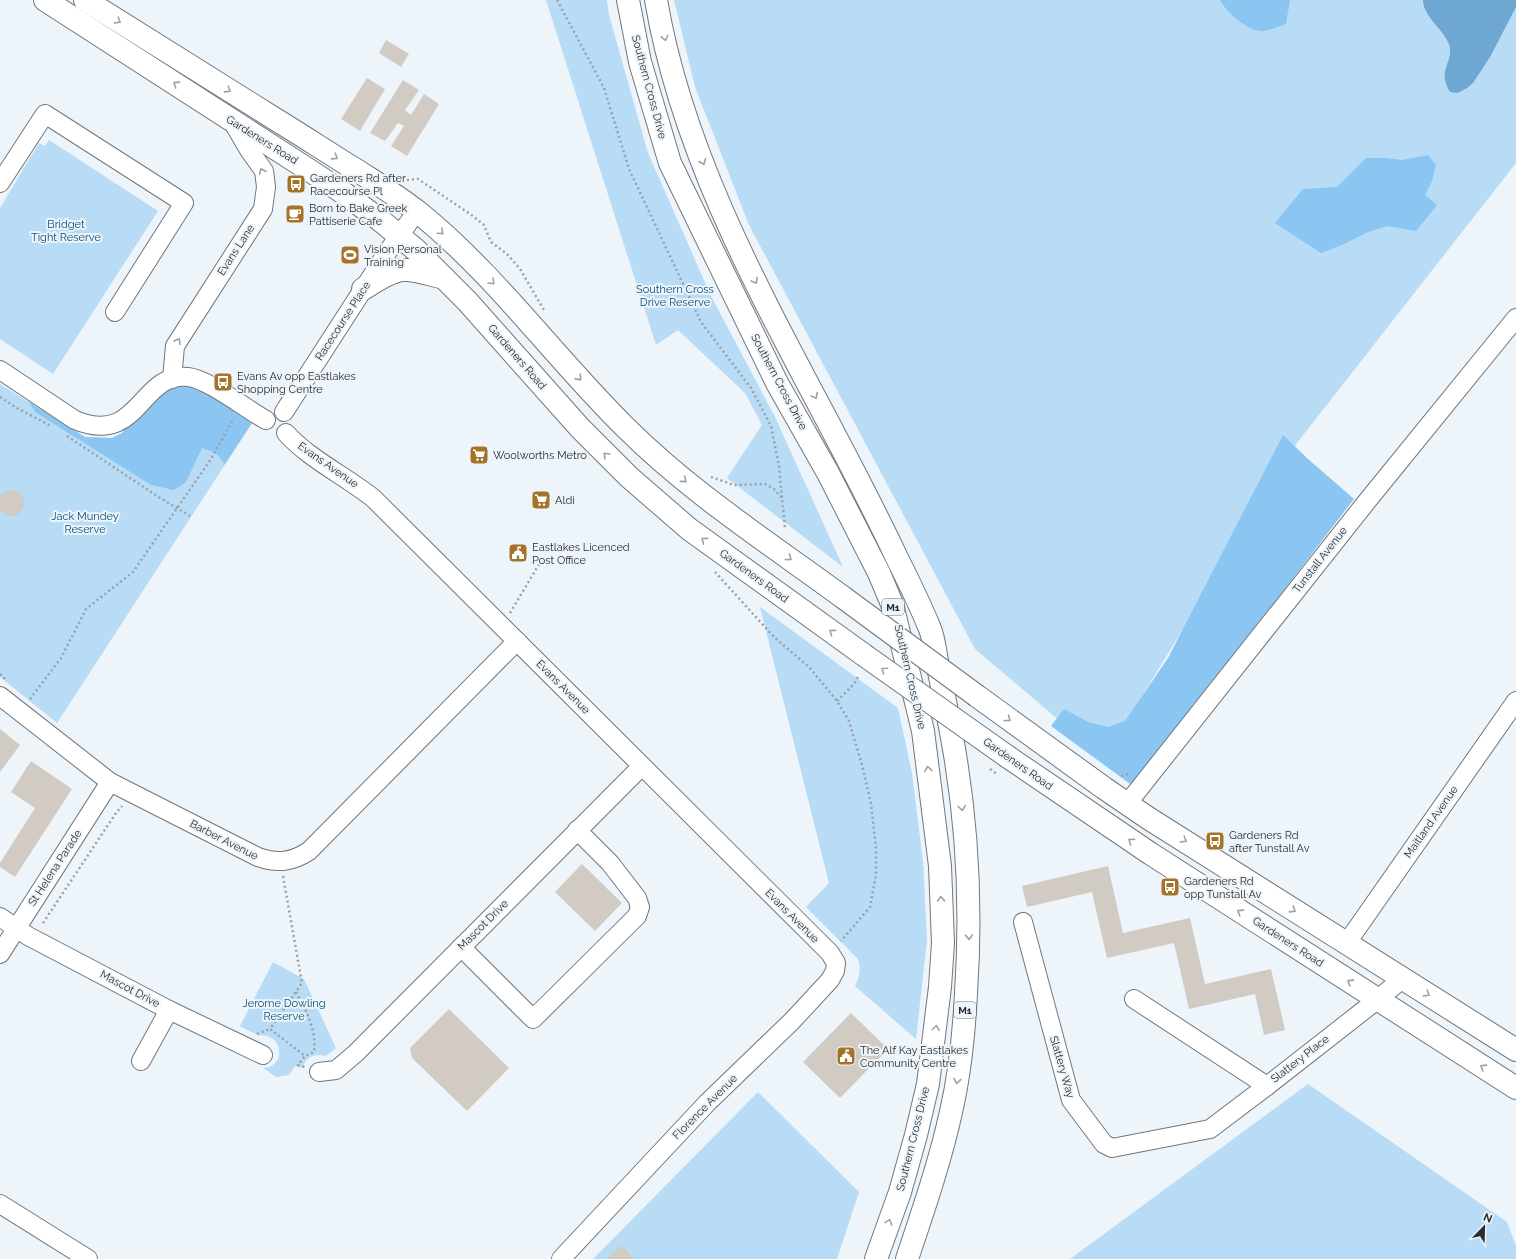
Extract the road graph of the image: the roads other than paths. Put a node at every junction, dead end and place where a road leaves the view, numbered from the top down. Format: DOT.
graph roads {
  1 [pos="45,0"];
  2 [pos="85,0"];
  3 [pos="628,0"];
  4 [pos="656,0"];
  5 [pos="232,121"];
  6 [pos="0,184"];
  7 [pos="416,211"];
  8 [pos="399,235"];
  9 [pos="445,278"];
  10 [pos="363,289"];
  11 [pos="115,312"];
  12 [pos="1516,318"];
  13 [pos="0,370"];
  14 [pos="172,379"];
  15 [pos="284,412"];
  16 [pos="266,420"];
  17 [pos="286,433"];
  18 [pos="517,641"];
  19 [pos="6,690"];
  20 [pos="1516,701"];
  21 [pos="642,766"];
  22 [pos="110,782"];
  23 [pos="1127,804"];
  24 [pos="577,830"];
  25 [pos="0,917"];
  26 [pos="1023,922"];
  27 [pos="17,928"];
  28 [pos="1346,944"];
  29 [pos="461,947"];
  30 [pos="830,953"];
  31 [pos="0,954"];
  32 [pos="1402,979"];
  33 [pos="1134,999"];
  34 [pos="1377,1000"];
  35 [pos="169,1010"];
  36 [pos="1516,1050"];
  37 [pos="263,1055"];
  38 [pos="141,1061"];
  39 [pos="319,1072"];
  40 [pos="1267,1086"];
  41 [pos="1516,1088"];
  42 [pos="0,1204"];
  43 [pos="88,1259"];
  44 [pos="561,1259"];
  45 [pos="876,1259"];
  46 [pos="907,1259"];
  5 -- 1 [label="main road, Gardeners Road, one-way"];
  2 -- 7 [label="main road, one-way"];
  45 -- 3 [label="main road, Southern Cross Drive / M1, one-way"];
  4 -- 46 [label="main road, M1, one-way"];
  5 -- 8 [label="main road, Gardeners Road"];
  14 -- 5 [label="street, Evans Lane, one-way"];
  6 -- 11 [label="street"];
  7 -- 8 [label="street, Racecourse Place"];
  7 -- 23 [label="main road, one-way, bridge"];
  8 -- 9 [label="main road, Gardeners Road"];
  8 -- 10 [label="street, Racecourse Place"];
  9 -- 10 [label="main road"];
  34 -- 9 [label="main road, Gardeners Road, one-way, bridge"];
  10 -- 15 [label="street, Racecourse Place"];
  12 -- 23 [label="street, Tunstall Avenue"];
  13 -- 14 [label="street"];
  14 -- 16 [label="street"];
  15 -- 16 [label="street"];
  15 -- 17 [label="street"];
  16 -- 17 [label="street"];
  17 -- 18 [label="street, Evans Avenue"];
  18 -- 21 [label="street, Evans Avenue"];
  18 -- 22 [label="street, Barber Avenue"];
  19 -- 22 [label="street, Barber Avenue"];
  20 -- 28 [label="street, Maitland Avenue"];
  21 -- 24 [label="street, Mascot Drive"];
  21 -- 30 [label="street, Evans Avenue"];
  22 -- 27 [label="street, St Helena Parade"];
  23 -- 28 [label="main road, one-way"];
  24 -- 29 [label="street, Mascot Drive"];
  24 -- 29 [label="street"];
  25 -- 27 [label="street, Mascot Drive"];
  26 -- 40 [label="street, Slattery Way"];
  27 -- 31 [label="street, St Helena Parade"];
  27 -- 35 [label="street, Mascot Drive"];
  28 -- 32 [label="main road"];
  29 -- 39 [label="street, Mascot Drive"];
  30 -- 44 [label="street, Florence Avenue"];
  32 -- 34 [label="street, Slattery Place"];
  32 -- 36 [label="main road, one-way"];
  33 -- 40 [label="street, Slattery Place"];
  34 -- 40 [label="street, Slattery Place"];
  41 -- 34 [label="main road, Gardeners Road, one-way"];
  35 -- 37 [label="street, Mascot Drive"];
  35 -- 38 [label="street"];
  42 -- 43 [label="street"];
}
